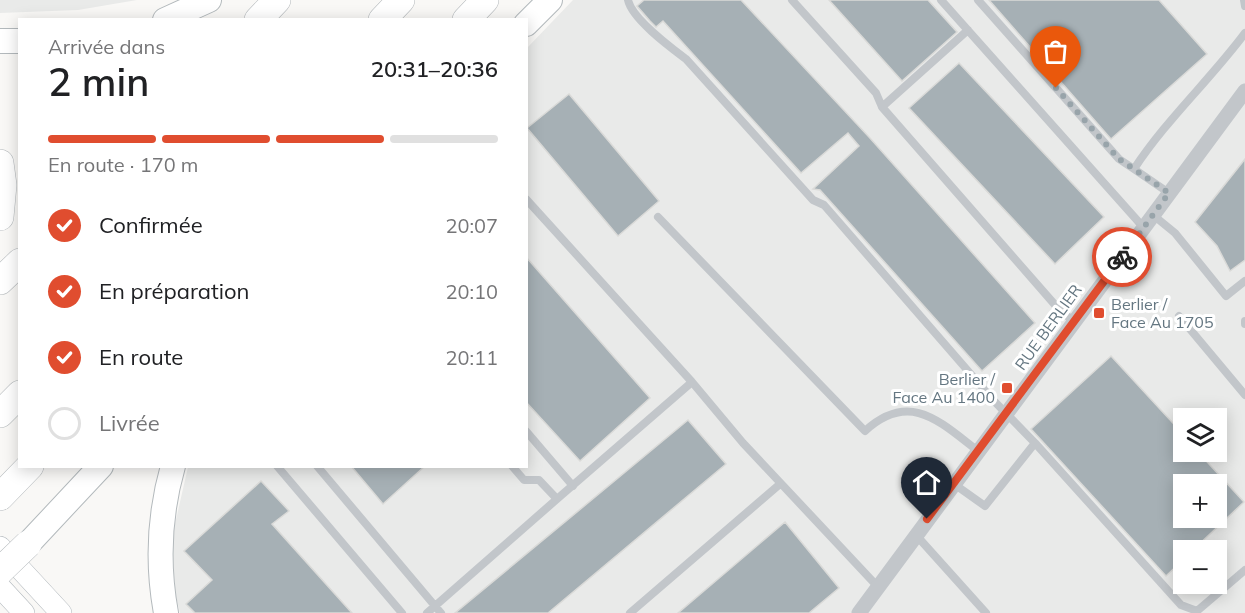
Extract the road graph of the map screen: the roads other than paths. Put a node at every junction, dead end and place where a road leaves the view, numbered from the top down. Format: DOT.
graph roads {
  1 [pos="209,0"];
  2 [pos="277,0"];
  3 [pos="485,0"];
  4 [pos="550,0"];
  5 [pos="628,0"];
  6 [pos="792,0"];
  7 [pos="941,0"];
  8 [pos="978,0"];
  9 [pos="1244,0"];
  10 [pos="1245,6"];
  11 [pos="169,18"];
  12 [pos="260,18"];
  13 [pos="468,18"];
  14 [pos="528,22"];
  15 [pos="968,30"];
  16 [pos="1245,33"];
  17 [pos="0,40"];
  18 [pos="18,41"];
  19 [pos="1245,91"];
  20 [pos="882,107"];
  21 [pos="0,163"];
  22 [pos="1134,169"];
  23 [pos="1169,193"];
  24 [pos="528,200"];
  25 [pos="1153,215"];
  26 [pos="0,217"];
  27 [pos="658,217"];
  28 [pos="1144,228"];
  29 [pos="18,264"];
  30 [pos="1245,281"];
  31 [pos="0,282"];
  32 [pos="1179,316"];
  33 [pos="1074,322"];
  34 [pos="692,382"];
  35 [pos="1245,395"];
  36 [pos="18,396"];
  37 [pos="1007,413"];
  38 [pos="0,414"];
  39 [pos="528,433"];
  40 [pos="1035,443"];
  41 [pos="978,451"];
  42 [pos="28,468"];
  43 [pos="99,468"];
  44 [pos="173,468"];
  45 [pos="279,468"];
  46 [pos="320,468"];
  47 [pos="514,468"];
  48 [pos="780,484"];
  49 [pos="954,484"];
  50 [pos="573,486"];
  51 [pos="0,497"];
  52 [pos="557,499"];
  53 [pos="916,535"];
  54 [pos="28,544"];
  55 [pos="0,547"];
  56 [pos="1245,570"];
  57 [pos="0,571"];
  58 [pos="0,587"];
  59 [pos="878,587"];
  60 [pos="435,606"];
  61 [pos="24,613"];
  62 [pos="61,613"];
  63 [pos="166,613"];
  64 [pos="402,613"];
  65 [pos="427,613"];
  66 [pos="441,613"];
  67 [pos="630,613"];
  68 [pos="859,613"];
  69 [pos="986,613"];
  1 -- 11 [label="main road"];
  2 -- 12 [label="highway"];
  3 -- 13 [label="highway"];
  4 -- 14 [label="main road"];
  5 -- 37 [label="lane"];
  6 -- 20 [label="lane"];
  7 -- 15 [label="lane"];
  8 -- 22 [label="lane"];
  9 -- 10 [label="lane"];
  15 -- 20 [label="lane"];
  15 -- 28 [label="lane"];
  16 -- 22 [label="lane"];
  17 -- 18 [label="main road"];
  19 -- 23 [label="street, RUE BERLIER"];
  20 -- 33 [label="lane"];
  21 -- 26 [label="highway"];
  22 -- 23 [label="lane"];
  23 -- 25 [label="street, RUE BERLIER"];
  24 -- 34 [label="lane"];
  25 -- 28 [label="street, RUE BERLIER"];
  25 -- 30 [label="lane"];
  27 -- 41 [label="lane"];
  28 -- 33 [label="street, RUE BERLIER"];
  29 -- 31 [label="highway"];
  32 -- 35 [label="lane"];
  33 -- 37 [label="street, RUE BERLIER"];
  34 -- 48 [label="lane"];
  34 -- 50 [label="lane"];
  36 -- 38 [label="highway"];
  37 -- 40 [label="lane"];
  37 -- 41 [label="street, RUE BERLIER"];
  39 -- 50 [label="lane"];
  40 -- 49 [label="lane"];
  40 -- 56 [label="lane"];
  41 -- 49 [label="street, RUE BERLIER"];
  42 -- 51 [label="highway"];
  43 -- 54 [label="main road"];
  44 -- 63 [label="main road"];
  45 -- 64 [label="lane"];
  46 -- 60 [label="lane"];
  47 -- 52 [label="lane"];
  48 -- 59 [label="lane"];
  48 -- 67 [label="lane"];
  49 -- 53 [label="street, RUE BERLIER"];
  50 -- 52 [label="lane"];
  52 -- 60 [label="lane"];
  53 -- 59 [label="street, RUE BERLIER"];
  53 -- 69 [label="lane"];
  54 -- 57 [label="highway, bridge"];
  55 -- 62 [label="street"];
  58 -- 61 [label="street"];
  59 -- 68 [label="street, RUE BERLIER"];
  60 -- 65 [label="lane"];
  60 -- 66 [label="lane"];
}
